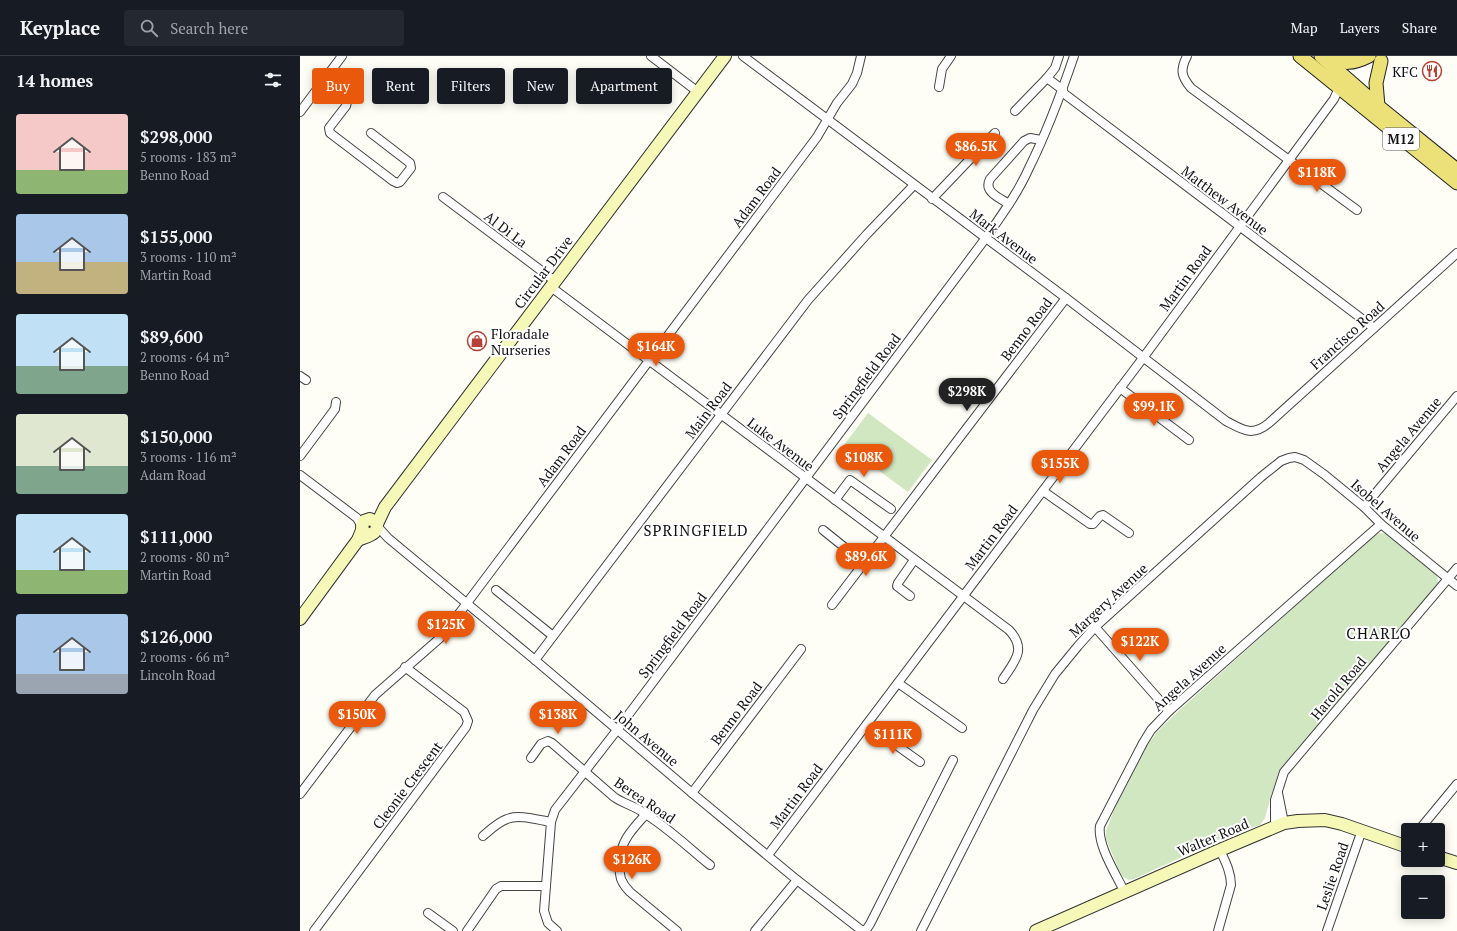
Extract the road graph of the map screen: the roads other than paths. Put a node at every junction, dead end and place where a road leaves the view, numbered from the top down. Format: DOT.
graph roads {
  1 [pos="342,56"];
  2 [pos="651,56"];
  3 [pos="725,56"];
  4 [pos="743,56"];
  5 [pos="861,56"];
  6 [pos="951,56"];
  7 [pos="1060,56"];
  8 [pos="1074,56"];
  9 [pos="1187,56"];
  10 [pos="1300,56"];
  11 [pos="1321,56"];
  12 [pos="1327,56"];
  13 [pos="1375,58"];
  14 [pos="332,68"];
  15 [pos="1047,78"];
  16 [pos="939,87"];
  17 [pos="1345,89"];
  18 [pos="1062,91"];
  19 [pos="698,92"];
  20 [pos="312,95"];
  21 [pos="346,104"];
  22 [pos="1378,106"];
  23 [pos="1015,111"];
  24 [pos="300,112"];
  25 [pos="828,119"];
  26 [pos="371,132"];
  27 [pos="995,133"];
  28 [pos="1041,140"];
  29 [pos="1289,160"];
  30 [pos="1457,170"];
  31 [pos="1457,183"];
  32 [pos="914,185"];
  33 [pos="443,197"];
  34 [pos="932,199"];
  35 [pos="1009,204"];
  36 [pos="1357,210"];
  37 [pos="1239,226"];
  38 [pos="985,238"];
  39 [pos="1457,253"];
  40 [pos="553,284"];
  41 [pos="1066,298"];
  42 [pos="1374,328"];
  43 [pos="1142,358"];
  44 [pos="649,361"];
  45 [pos="1120,388"];
  46 [pos="1457,396"];
  47 [pos="336,402"];
  48 [pos="720,414"];
  49 [pos="1252,432"];
  50 [pos="1189,440"];
  51 [pos="300,456"];
  52 [pos="1295,457"];
  53 [pos="300,475"];
  54 [pos="806,478"];
  55 [pos="1043,490"];
  56 [pos="835,500"];
  57 [pos="1364,507"];
  58 [pos="891,509"];
  59 [pos="1381,524"];
  60 [pos="367,527"];
  61 [pos="823,530"];
  62 [pos="1129,533"];
  63 [pos="884,537"];
  64 [pos="914,560"];
  65 [pos="864,563"];
  66 [pos="1457,568"];
  67 [pos="1448,579"];
  68 [pos="1457,586"];
  69 [pos="496,590"];
  70 [pos="910,596"];
  71 [pos="963,596"];
  72 [pos="466,603"];
  73 [pos="832,605"];
  74 [pos="300,619"];
  75 [pos="1095,628"];
  76 [pos="553,636"];
  77 [pos="801,649"];
  78 [pos="535,660"];
  79 [pos="405,668"];
  80 [pos="1003,679"];
  81 [pos="898,683"];
  82 [pos="1169,711"];
  83 [pos="867,724"];
  84 [pos="962,728"];
  85 [pos="617,730"];
  86 [pos="531,758"];
  87 [pos="953,760"];
  88 [pos="920,762"];
  89 [pos="585,771"];
  90 [pos="1457,784"];
  91 [pos="692,793"];
  92 [pos="300,794"];
  93 [pos="646,814"];
  94 [pos="551,822"];
  95 [pos="1424,823"];
  96 [pos="1279,825"];
  97 [pos="1362,830"];
  98 [pos="483,836"];
  99 [pos="1401,844"];
  100 [pos="1220,850"];
  101 [pos="768,855"];
  102 [pos="1445,859"];
  103 [pos="1457,863"];
  104 [pos="710,865"];
  105 [pos="797,880"];
  106 [pos="546,886"];
  107 [pos="1125,893"];
  108 [pos="428,913"];
  109 [pos="1041,930"];
  110 [pos="314,931"];
  111 [pos="453,931"];
  112 [pos="467,931"];
  113 [pos="557,931"];
  114 [pos="677,931"];
  115 [pos="755,931"];
  116 [pos="921,931"];
  117 [pos="1218,931"];
  118 [pos="1327,931"];
  1 -- 14 [label="street"];
  2 -- 19 [label="street"];
  3 -- 19 [label="street, Circular Drive"];
  4 -- 25 [label="street, Mark Avenue"];
  5 -- 25 [label="street, Adam Road"];
  6 -- 16 [label="street"];
  7 -- 15 [label="street"];
  8 -- 18 [label="street, Springfield Road"];
  9 -- 29 [label="street"];
  10 -- 17 [label="main road, M12"];
  11 -- 17 [label="main road, M12"];
  12 -- 13 [label="main road"];
  13 -- 22 [label="main road"];
  15 -- 18 [label="street, Matthew Avenue"];
  15 -- 23 [label="street"];
  17 -- 22 [label="main road, M12"];
  17 -- 29 [label="street, Martin Road"];
  17 -- 31 [label="main road, M12"];
  18 -- 28 [label="street, Springfield Road"];
  18 -- 37 [label="street, Matthew Avenue"];
  19 -- 40 [label="street, Circular Drive"];
  20 -- 24 [label="street"];
  21 -- 26 [label="street"];
  22 -- 30 [label="main road, M12"];
  25 -- 32 [label="street, Mark Avenue"];
  25 -- 44 [label="street, Adam Road"];
  27 -- 34 [label="street"];
  28 -- 35 [label="street, Springfield Road"];
  28 -- 35 [label="street"];
  29 -- 36 [label="street"];
  29 -- 37 [label="street, Martin Road"];
  32 -- 34 [label="street, Mark Avenue"];
  32 -- 48 [label="street, Main Road"];
  33 -- 40 [label="street, Al Di La"];
  34 -- 38 [label="street, Mark Avenue"];
  35 -- 38 [label="street, Springfield Road"];
  37 -- 42 [label="street, Matthew Avenue"];
  37 -- 43 [label="street, Martin Road"];
  38 -- 41 [label="street, Mark Avenue"];
  38 -- 54 [label="street, Springfield Road"];
  39 -- 42 [label="street, Francisco Road"];
  40 -- 44 [label="street, Luke Avenue"];
  40 -- 60 [label="street, Circular Drive"];
  41 -- 43 [label="street, Mark Avenue"];
  41 -- 63 [label="street, Benno Road"];
  42 -- 49 [label="street, Francisco Road"];
  43 -- 45 [label="street, Martin Road"];
  43 -- 49 [label="street, Mark Avenue"];
  44 -- 48 [label="street, Luke Avenue"];
  44 -- 72 [label="street, Adam Road"];
  45 -- 50 [label="street"];
  45 -- 55 [label="street, Martin Road"];
  46 -- 57 [label="street, Angela Avenue"];
  47 -- 51 [label="street"];
  48 -- 54 [label="street, Luke Avenue"];
  48 -- 76 [label="street, Main Road"];
  52 -- 57 [label="street, Isobel Avenue"];
  52 -- 75 [label="street, Margery Avenue"];
  53 -- 60 [label="street"];
  54 -- 56 [label="street, Luke Avenue"];
  54 -- 85 [label="street, Springfield Road"];
  55 -- 62 [label="street"];
  55 -- 71 [label="street, Martin Road"];
  56 -- 58 [label="street"];
  56 -- 63 [label="street, Luke Avenue"];
  57 -- 59 [label="street, Isobel Avenue"];
  59 -- 67 [label="street, Isobel Avenue"];
  59 -- 82 [label="street, Angela Avenue"];
  60 -- 72 [label="street, John Avenue"];
  60 -- 74 [label="street, Circular Drive"];
  61 -- 65 [label="street"];
  63 -- 64 [label="street, Luke Avenue"];
  63 -- 65 [label="street, Benno Road"];
  64 -- 70 [label="street"];
  64 -- 71 [label="street, Luke Avenue"];
  65 -- 73 [label="street, Benno Road"];
  66 -- 67 [label="street, Harold Road"];
  67 -- 68 [label="street, Isobel Avenue"];
  67 -- 96 [label="street, Harold Road"];
  69 -- 76 [label="street"];
  71 -- 80 [label="street, Luke Avenue"];
  71 -- 81 [label="street, Martin Road"];
  72 -- 78 [label="street, John Avenue"];
  72 -- 79 [label="street, Adam Road"];
  75 -- 82 [label="street"];
  75 -- 116 [label="street, Margery Avenue"];
  76 -- 78 [label="street, Main Road"];
  77 -- 91 [label="street, Benno Road"];
  78 -- 85 [label="street, John Avenue"];
  79 -- 92 [label="street, Adam Road"];
  79 -- 110 [label="street, Cleonie Crescent"];
  81 -- 83 [label="street, Martin Road"];
  81 -- 84 [label="street"];
  82 -- 107 [label="street, Angela Avenue"];
  83 -- 88 [label="street"];
  83 -- 101 [label="street, Martin Road"];
  85 -- 89 [label="street, Springfield Road"];
  85 -- 91 [label="street, John Avenue"];
  86 -- 89 [label="street, Berea Road"];
  87 -- 105 [label="street, John Avenue"];
  89 -- 93 [label="street, Berea Road"];
  89 -- 94 [label="street, Springfield Road"];
  90 -- 95 [label="street"];
  91 -- 101 [label="street, John Avenue"];
  93 -- 104 [label="street, Berea Road"];
  93 -- 114 [label="street"];
  94 -- 98 [label="street"];
  94 -- 106 [label="street"];
  96 -- 97 [label="street, Walter Road"];
  96 -- 100 [label="street, Walter Road"];
  97 -- 99 [label="street, Walter Road"];
  97 -- 118 [label="street, Leslie Road"];
  100 -- 107 [label="street, Walter Road"];
  100 -- 117 [label="street"];
  101 -- 105 [label="street, John Avenue"];
  102 -- 103 [label="street"];
  105 -- 115 [label="street"];
  106 -- 112 [label="street"];
  106 -- 113 [label="street"];
  107 -- 109 [label="street, Walter Road"];
  108 -- 111 [label="street"];
}
